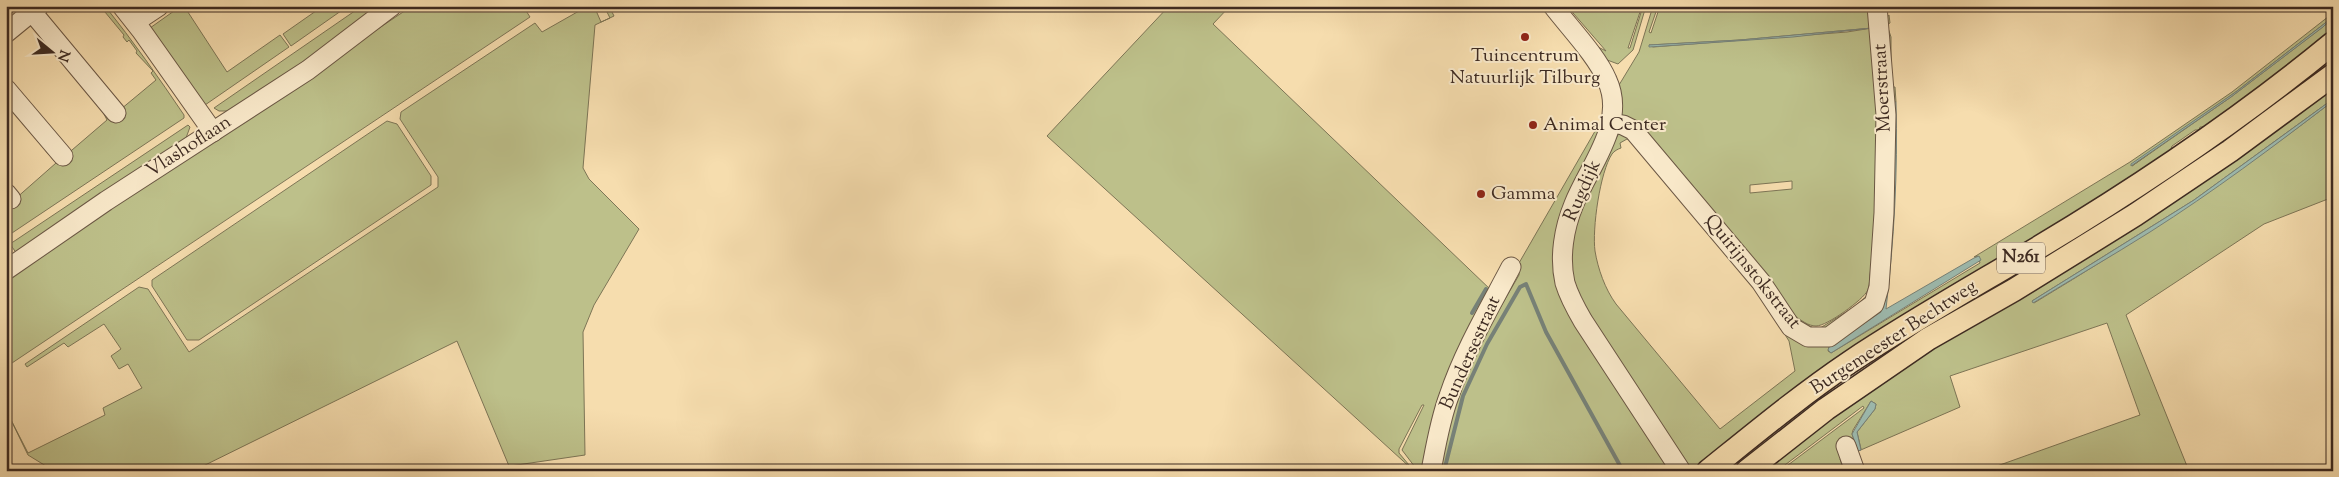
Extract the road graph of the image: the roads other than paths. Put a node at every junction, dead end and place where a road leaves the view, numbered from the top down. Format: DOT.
graph roads {
  1 [pos="122,6"];
  2 [pos="159,6"];
  3 [pos="392,6"];
  4 [pos="398,6"];
  5 [pos="1553,6"];
  6 [pos="1877,6"];
  7 [pos="36,9"];
  8 [pos="135,22"];
  9 [pos="372,23"];
  10 [pos="6,34"];
  11 [pos="2333,43"];
  12 [pos="2333,75"];
  13 [pos="6,89"];
  14 [pos="116,113"];
  15 [pos="1611,124"];
  16 [pos="213,132"];
  17 [pos="63,156"];
  18 [pos="1885,170"];
  19 [pos="1511,267"];
  20 [pos="6,270"];
  21 [pos="1846,446"];
  22 [pos="1676,463"];
  23 [pos="1431,471"];
  24 [pos="1708,471"];
  25 [pos="1747,471"];
  26 [pos="1855,471"];
  1 -- 8 [label="street"];
  2 -- 8 [label="street"];
  3 -- 9 [label="street, Vlashoflaan"];
  4 -- 9 [label="street, Vlashoflaan"];
  5 -- 15 [label="street, Rugdijk"];
  6 -- 18 [label="street, Moerstraat"];
  7 -- 10 [label="street"];
  7 -- 14 [label="street"];
  8 -- 16 [label="street"];
  9 -- 16 [label="street, Vlashoflaan"];
  11 -- 24 [label="main road, Burgemeester Bechtweg / N261"];
  12 -- 25 [label="main road, Burgemeester Bechtweg / N261"];
  13 -- 17 [label="street"];
  15 -- 18 [label="street, Quirijnstokstraat"];
  15 -- 22 [label="street, Rugdijk"];
  16 -- 20 [label="street, Vlashoflaan"];
  19 -- 23 [label="street, Bundersestraat"];
  21 -- 26 [label="street"];
}
